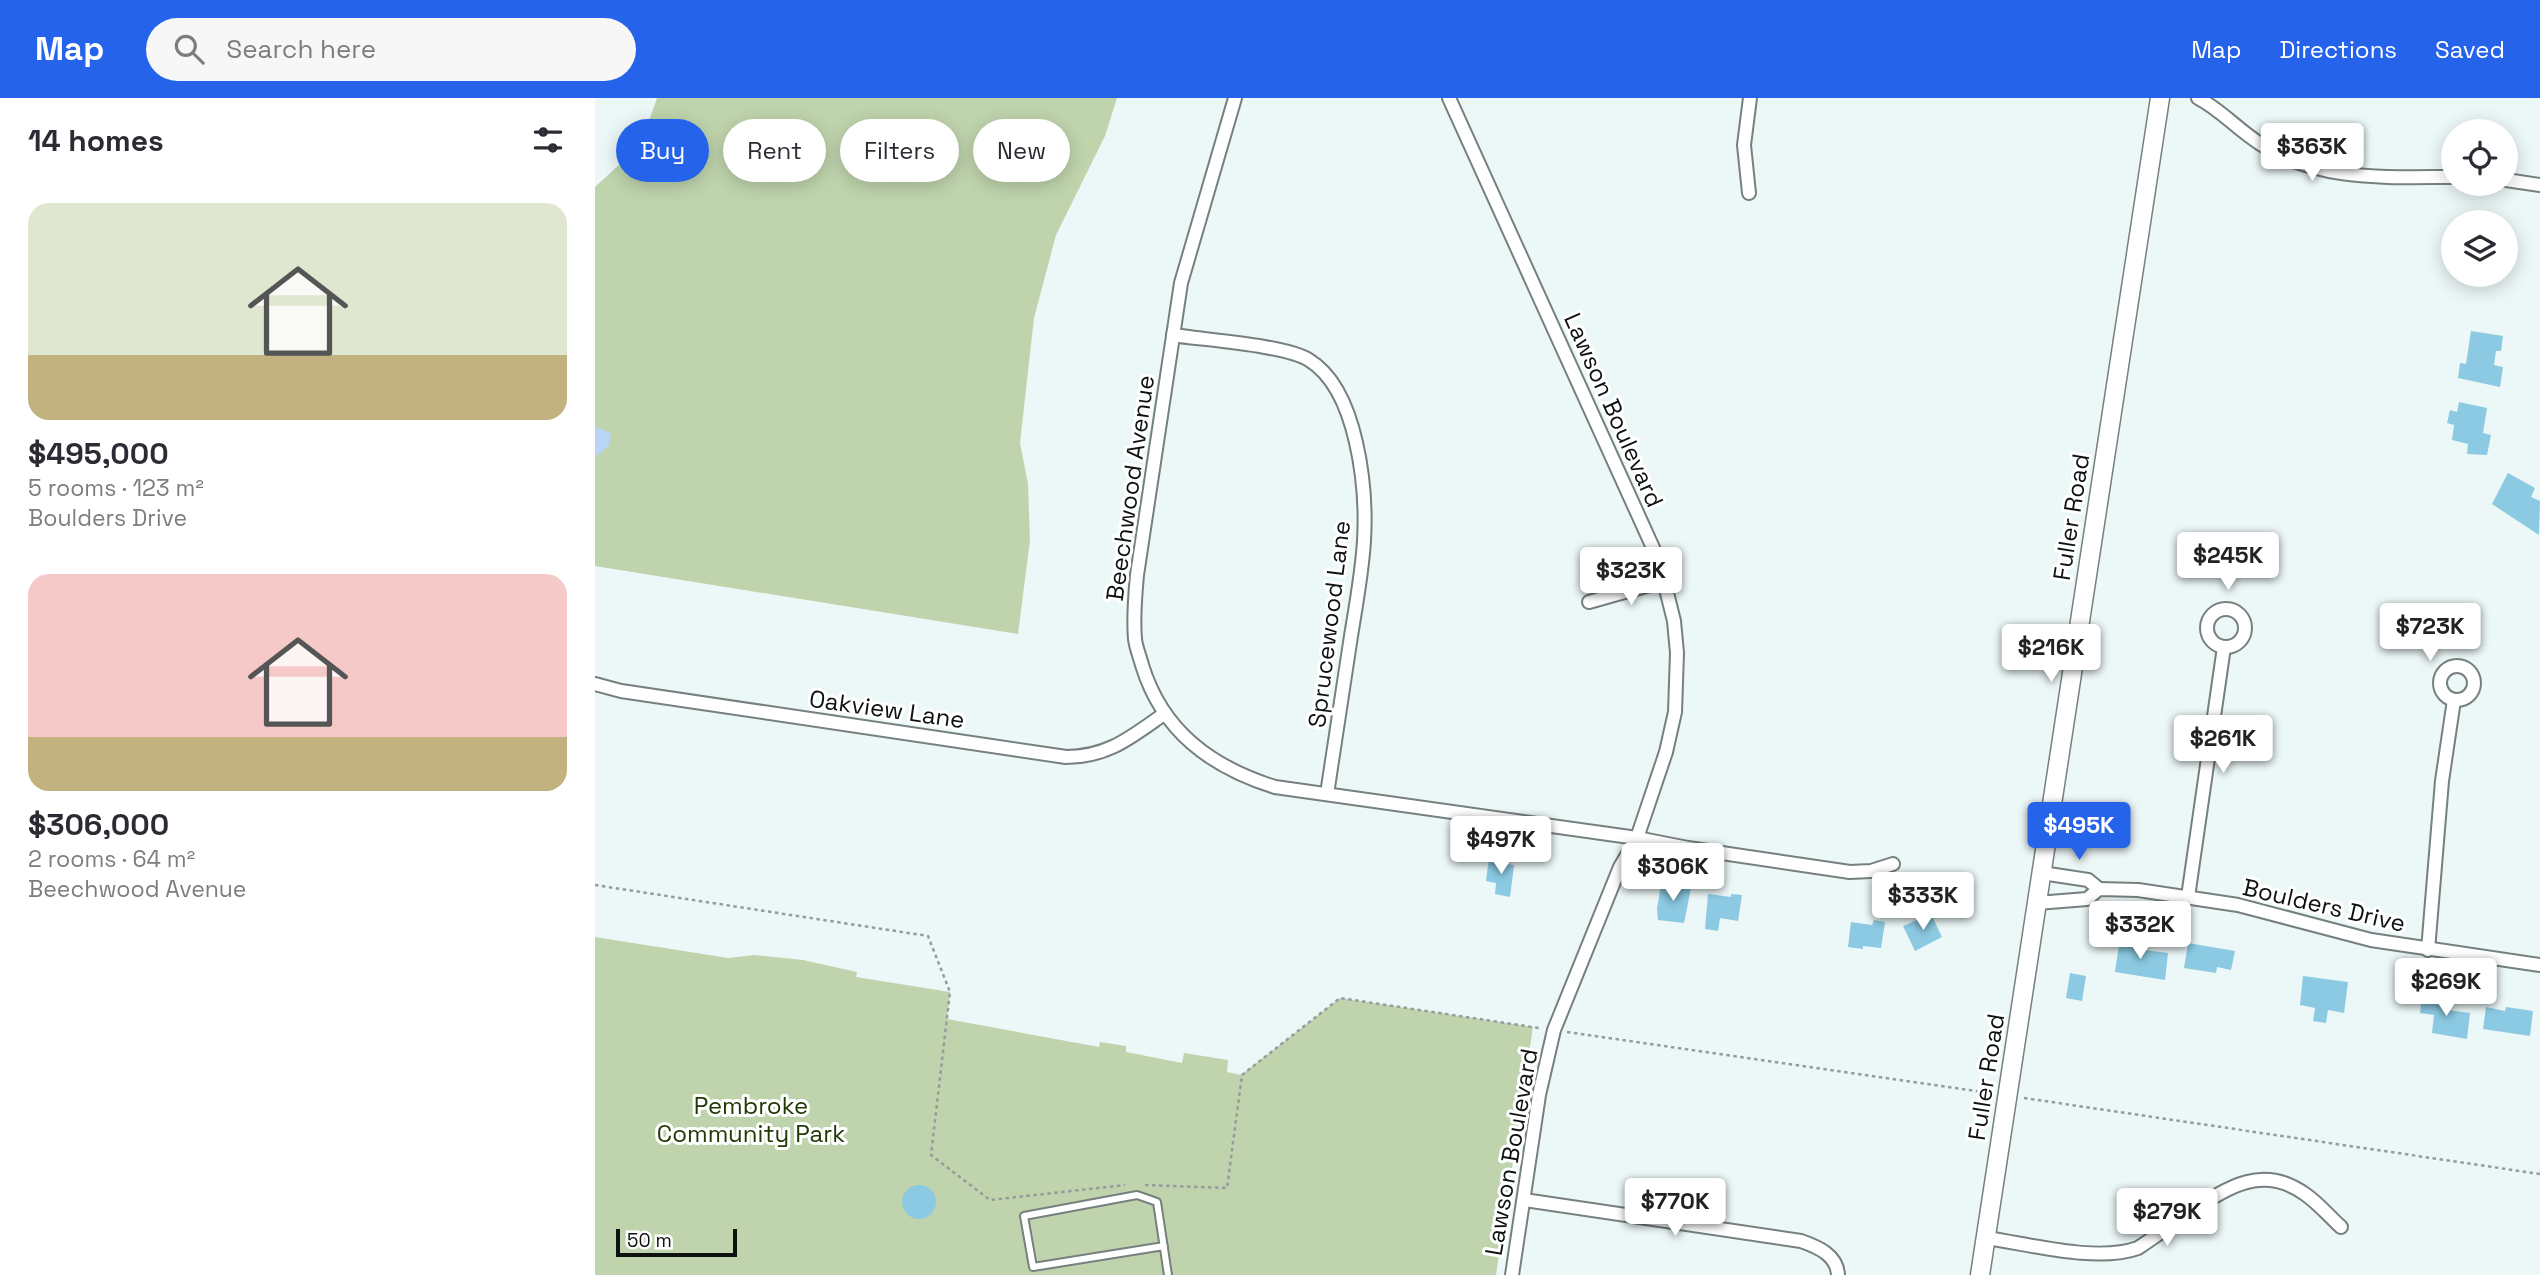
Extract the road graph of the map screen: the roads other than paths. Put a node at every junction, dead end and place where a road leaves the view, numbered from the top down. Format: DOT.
graph roads {
  1 [pos="1235,98"];
  2 [pos="1449,98"];
  3 [pos="1750,98"];
  4 [pos="2160,98"];
  5 [pos="2198,98"];
  6 [pos="2441,177"];
  7 [pos="2518,182"];
  8 [pos="2540,185"];
  9 [pos="1749,194"];
  10 [pos="1173,335"];
  11 [pos="1664,581"];
  12 [pos="1589,602"];
  13 [pos="2224,647"];
  14 [pos="595,684"];
  15 [pos="2454,700"];
  16 [pos="1164,714"];
  17 [pos="1327,794"];
  18 [pos="1637,838"];
  19 [pos="1893,864"];
  20 [pos="2042,873"];
  21 [pos="2099,889"];
  22 [pos="2188,897"];
  23 [pos="2037,903"];
  24 [pos="2428,950"];
  25 [pos="2540,965"];
  26 [pos="1524,1200"];
  27 [pos="2341,1227"];
  28 [pos="1986,1238"];
  29 [pos="1164,1246"];
  30 [pos="1168,1275"];
  31 [pos="1512,1275"];
  32 [pos="1838,1275"];
  33 [pos="1980,1275"];
  1 -- 10 [label="street, Beechwood Avenue"];
  2 -- 11 [label="street, Lawson Boulevard"];
  3 -- 9 [label="street"];
  4 -- 20 [label="street, Fuller Road"];
  5 -- 6 [label="street"];
  7 -- 8 [label="street"];
  10 -- 16 [label="street, Beechwood Avenue"];
  10 -- 17 [label="street, Sprucewood Lane"];
  11 -- 12 [label="street"];
  11 -- 18 [label="street, Lawson Boulevard"];
  13 -- 22 [label="street"];
  14 -- 16 [label="street, Oakview Lane"];
  15 -- 24 [label="street"];
  16 -- 17 [label="street, Beechwood Avenue"];
  17 -- 18 [label="street, Beechwood Avenue"];
  18 -- 19 [label="street, Beechwood Avenue"];
  18 -- 26 [label="street, Lawson Boulevard"];
  20 -- 21 [label="street, Boulders Drive"];
  20 -- 23 [label="street, Fuller Road"];
  21 -- 22 [label="street, Boulders Drive"];
  21 -- 23 [label="street, Boulders Drive"];
  22 -- 24 [label="street, Boulders Drive"];
  23 -- 28 [label="street, Fuller Road"];
  24 -- 25 [label="street, Boulders Drive"];
  26 -- 31 [label="street, Lawson Boulevard"];
  26 -- 32 [label="street"];
  27 -- 28 [label="street"];
  28 -- 33 [label="street, Fuller Road"];
  29 -- 29 [label="lane"];
  29 -- 30 [label="lane"];
}
